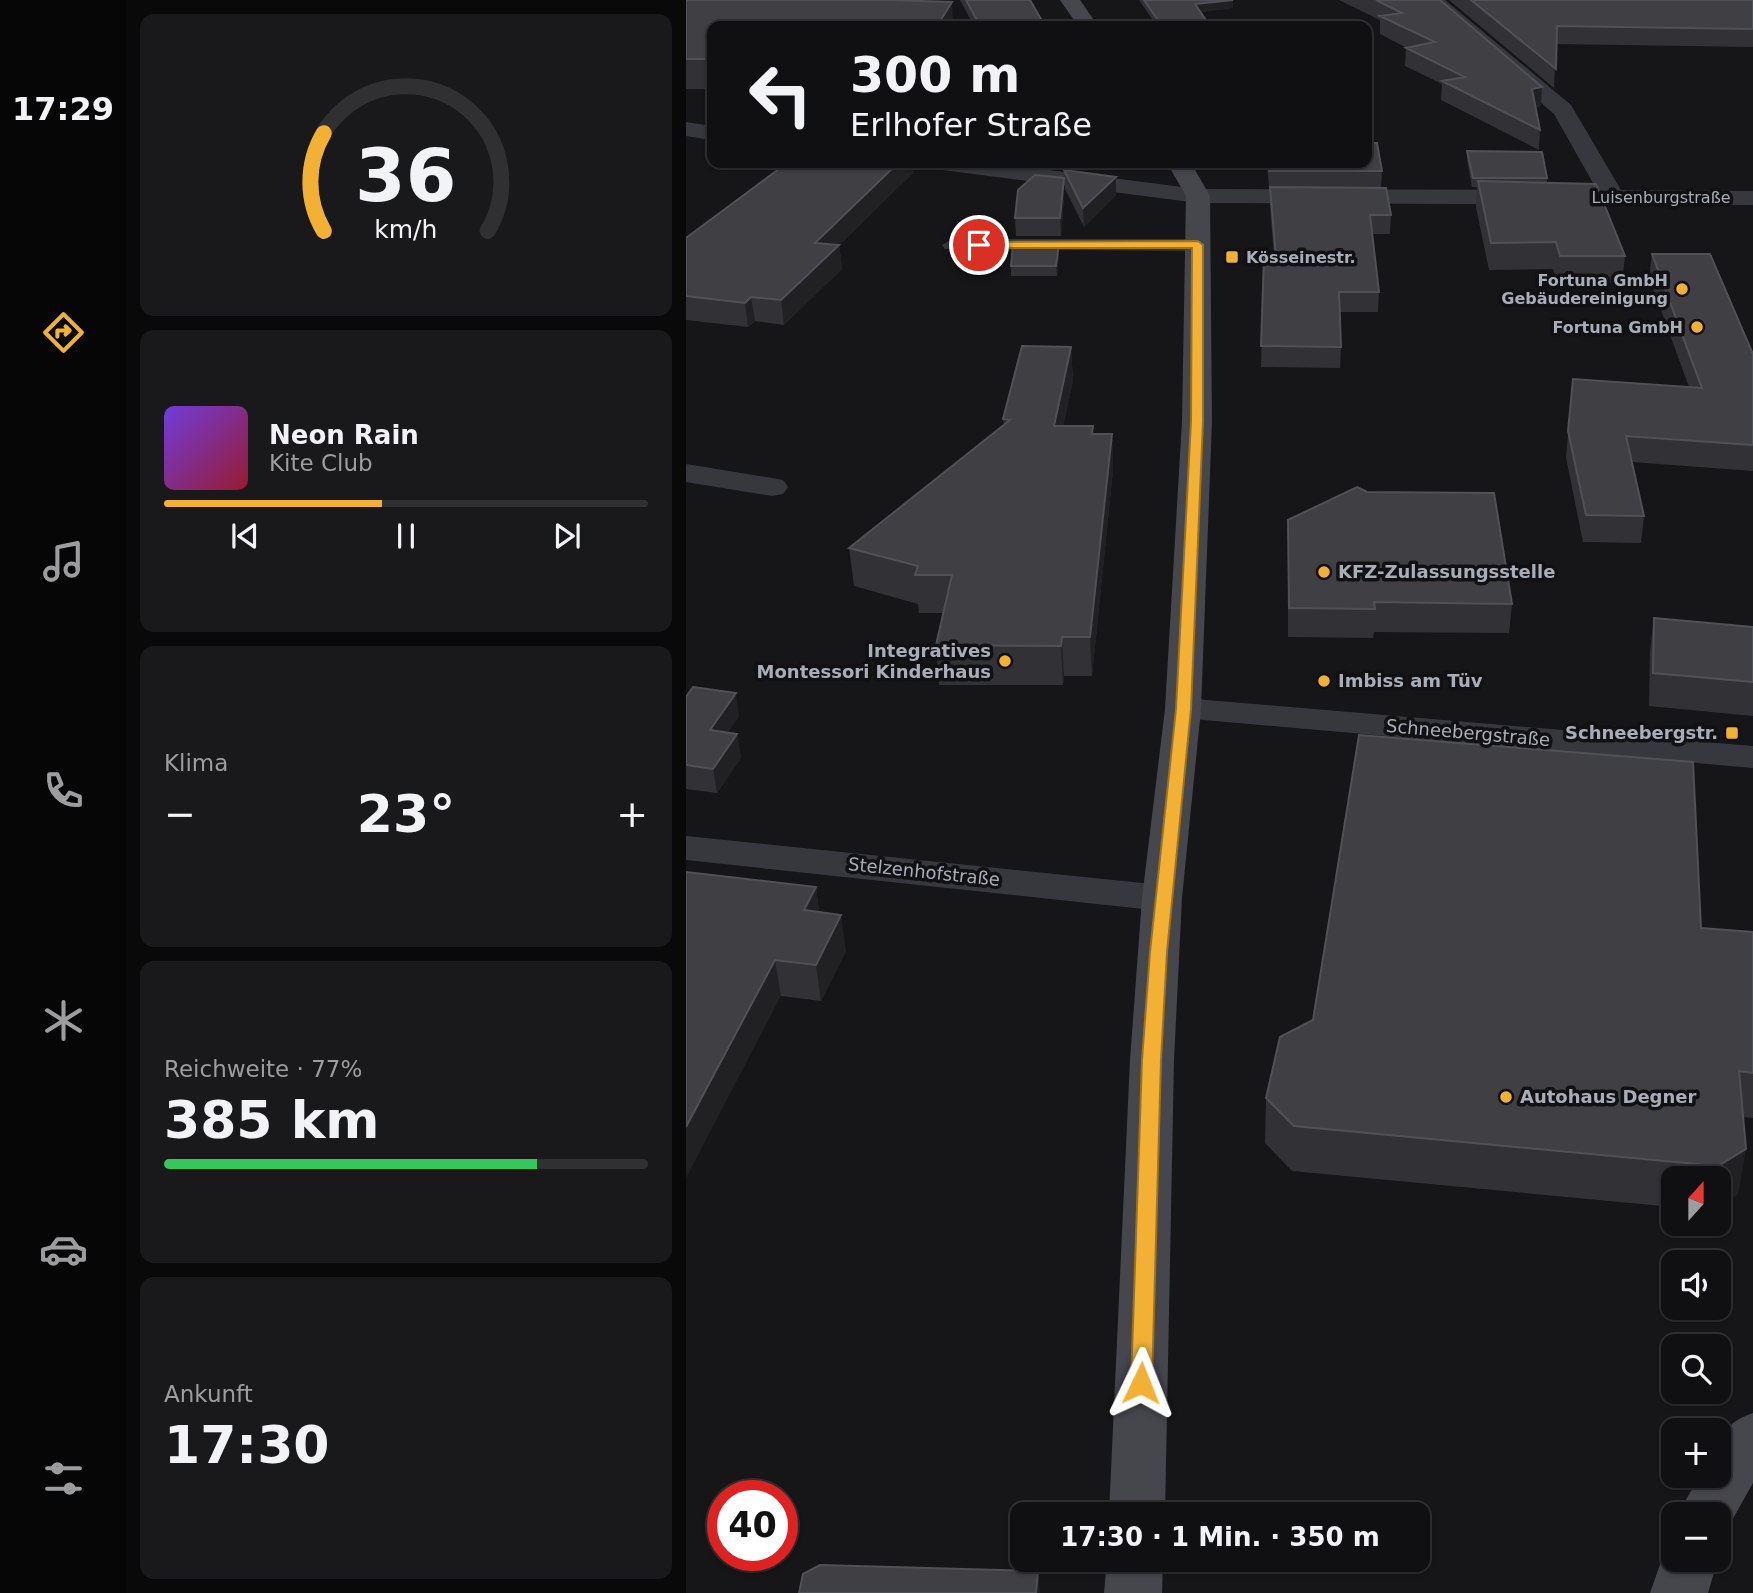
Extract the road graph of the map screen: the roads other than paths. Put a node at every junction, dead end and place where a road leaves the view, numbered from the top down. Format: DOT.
graph roads {
  1 [pos="1070,0"];
  2 [pos="1433,0"];
  3 [pos="1085,21"];
  4 [pos="686,129"];
  5 [pos="707,132"];
  6 [pos="981,168"];
  7 [pos="1182,168"];
  8 [pos="1198,196"];
  9 [pos="1613,197"];
  10 [pos="1753,198"];
  11 [pos="952,245"];
  12 [pos="1198,245"];
  13 [pos="686,473"];
  14 [pos="772,487"];
  15 [pos="1183,709"];
  16 [pos="1753,757"];
  17 [pos="686,848"];
  18 [pos="1162,898"];
  19 [pos="1753,1435"];
  20 [pos="1137,1502"];
  21 [pos="1713,1502"];
  22 [pos="1134,1572"];
  23 [pos="1686,1572"];
  24 [pos="1133,1593"];
  25 [pos="1679,1593"];
  1 -- 3 [label="street"];
  2 -- 9 [label="street"];
  4 -- 5 [label="street"];
  6 -- 8 [label="street, Luisenburgstraße"];
  7 -- 8 [label="street"];
  8 -- 9 [label="street, Luisenburgstraße"];
  8 -- 12 [label="street"];
  9 -- 10 [label="street, Luisenburgstraße"];
  11 -- 12 [label="lane"];
  12 -- 15 [label="street"];
  13 -- 14 [label="street"];
  15 -- 16 [label="street, Schneebergstraße"];
  15 -- 18 [label="street"];
  17 -- 18 [label="street, Stelzenhofstraße"];
  18 -- 20 [label="street"];
  19 -- 21 [label="street"];
  22 -- 24 [label="street"];
  23 -- 25 [label="street"];
}
